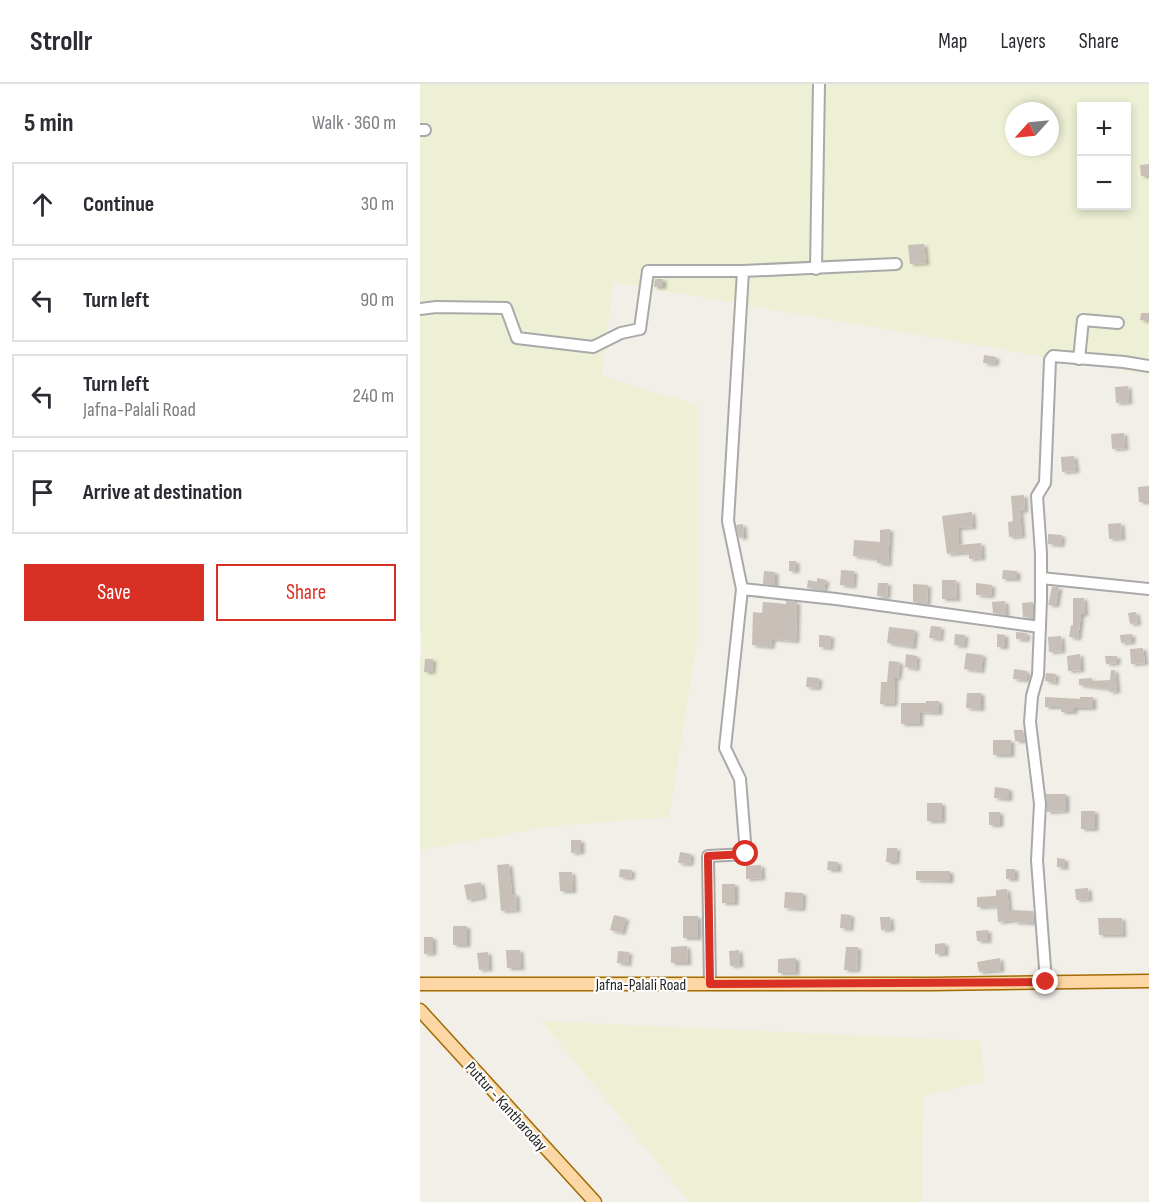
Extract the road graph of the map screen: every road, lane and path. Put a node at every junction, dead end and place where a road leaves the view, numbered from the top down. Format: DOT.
graph roads {
  1 [pos="819,84"];
  2 [pos="896,264"];
  3 [pos="816,269"];
  4 [pos="743,271"];
  5 [pos="420,309"];
  6 [pos="1118,323"];
  7 [pos="1079,358"];
  8 [pos="1149,366"];
  9 [pos="1041,578"];
  10 [pos="742,588"];
  11 [pos="1149,589"];
  12 [pos="1040,627"];
  13 [pos="1149,981"];
  14 [pos="1046,982"];
  15 [pos="420,984"];
  16 [pos="710,984"];
  17 [pos="420,1010"];
  18 [pos="595,1202"];
  1 -- 3 [label="street"];
  2 -- 3 [label="street"];
  3 -- 4 [label="street"];
  4 -- 5 [label="street"];
  4 -- 10 [label="street"];
  6 -- 7 [label="street"];
  7 -- 8 [label="street"];
  7 -- 9 [label="street"];
  9 -- 11 [label="street"];
  9 -- 12 [label="street"];
  10 -- 12 [label="street"];
  10 -- 16 [label="street"];
  12 -- 14 [label="street"];
  13 -- 14 [label="main road, Jafna-Palali Road"];
  14 -- 16 [label="main road, Jafna-Palali Road"];
  15 -- 16 [label="main road, Jafna-Palali Road"];
  17 -- 18 [label="main road, Puttur - Kantharoday"];
}
